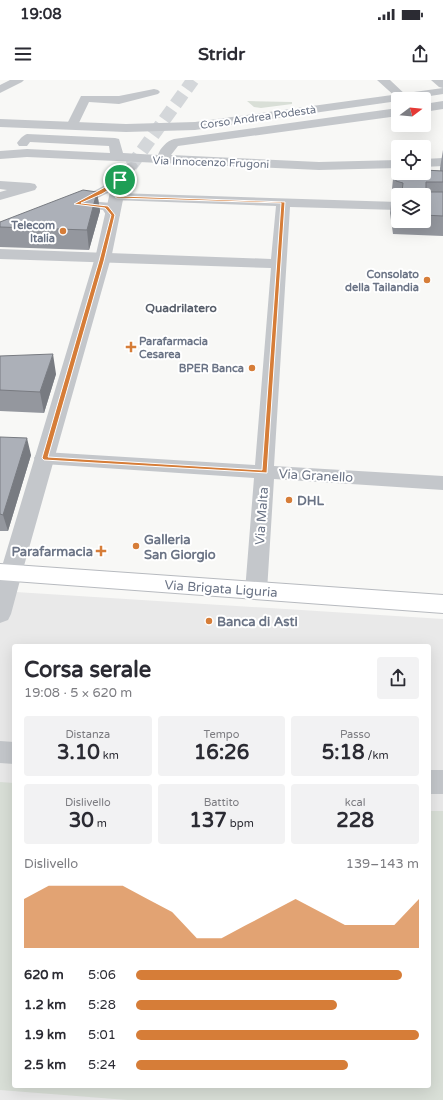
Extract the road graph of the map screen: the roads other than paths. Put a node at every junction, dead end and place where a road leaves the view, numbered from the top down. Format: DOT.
graph roads {
  1 [pos="18,80"];
  2 [pos="383,80"];
  3 [pos="437,80"];
  4 [pos="443,85"];
  5 [pos="0,90"];
  6 [pos="443,91"];
  7 [pos="154,92"];
  8 [pos="396,92"];
  9 [pos="431,93"];
  10 [pos="391,99"];
  11 [pos="443,105"];
  12 [pos="431,107"];
  13 [pos="391,113"];
  14 [pos="0,123"];
  15 [pos="72,126"];
  16 [pos="21,146"];
  17 [pos="0,155"];
  18 [pos="163,160"];
  19 [pos="125,162"];
  20 [pos="443,162"];
  21 [pos="431,163"];
  22 [pos="391,164"];
  23 [pos="120,180"];
  24 [pos="0,184"];
  25 [pos="0,196"];
  26 [pos="117,197"];
  27 [pos="283,202"];
  28 [pos="76,204"];
  29 [pos="391,206"];
  30 [pos="55,212"];
  31 [pos="113,215"];
  32 [pos="0,254"];
  33 [pos="102,258"];
  34 [pos="279,264"];
  35 [pos="44,458"];
  36 [pos="265,472"];
  37 [pos="443,483"];
  38 [pos="5,573"];
  39 [pos="256,591"];
  40 [pos="443,604"];
  41 [pos="0,614"];
  42 [pos="0,752"];
  43 [pos="12,754"];
  44 [pos="431,782"];
  45 [pos="443,782"];
  1 -- 5 [label="street"];
  2 -- 8 [label="street"];
  3 -- 4 [label="street"];
  6 -- 9 [label="street, Corso Andrea Podestà"];
  7 -- 15 [label="street"];
  10 -- 15 [label="street, Corso Andrea Podestà"];
  11 -- 12 [label="street"];
  13 -- 18 [label="street"];
  14 -- 15 [label="street, Corso Andrea Podestà"];
  16 -- 19 [label="street"];
  17 -- 19 [label="street, Via Innocenzo Frugoni"];
  18 -- 19 [label="street, Via Innocenzo Frugoni"];
  18 -- 22 [label="street, Via Innocenzo Frugoni"];
  19 -- 23 [label="street"];
  20 -- 21 [label="street"];
  23 -- 26 [label="street"];
  23 -- 28 [label="street"];
  24 -- 25 [label="street"];
  26 -- 27 [label="street"];
  26 -- 31 [label="street"];
  27 -- 29 [label="street"];
  27 -- 34 [label="street, Via Malta"];
  28 -- 30 [label="street"];
  28 -- 31 [label="street"];
  31 -- 33 [label="street"];
  32 -- 33 [label="street"];
  33 -- 34 [label="street"];
  33 -- 35 [label="street"];
  34 -- 36 [label="street, Via Malta"];
  35 -- 36 [label="street, Via Granello"];
  35 -- 38 [label="street"];
  36 -- 37 [label="street, Via Granello"];
  36 -- 39 [label="street, Via Malta"];
  38 -- 39 [label="main road, Via Brigata Liguria"];
  38 -- 41 [label="street"];
  39 -- 40 [label="main road, Via Brigata Liguria"];
  42 -- 43 [label="street"];
  44 -- 45 [label="street"];
}
